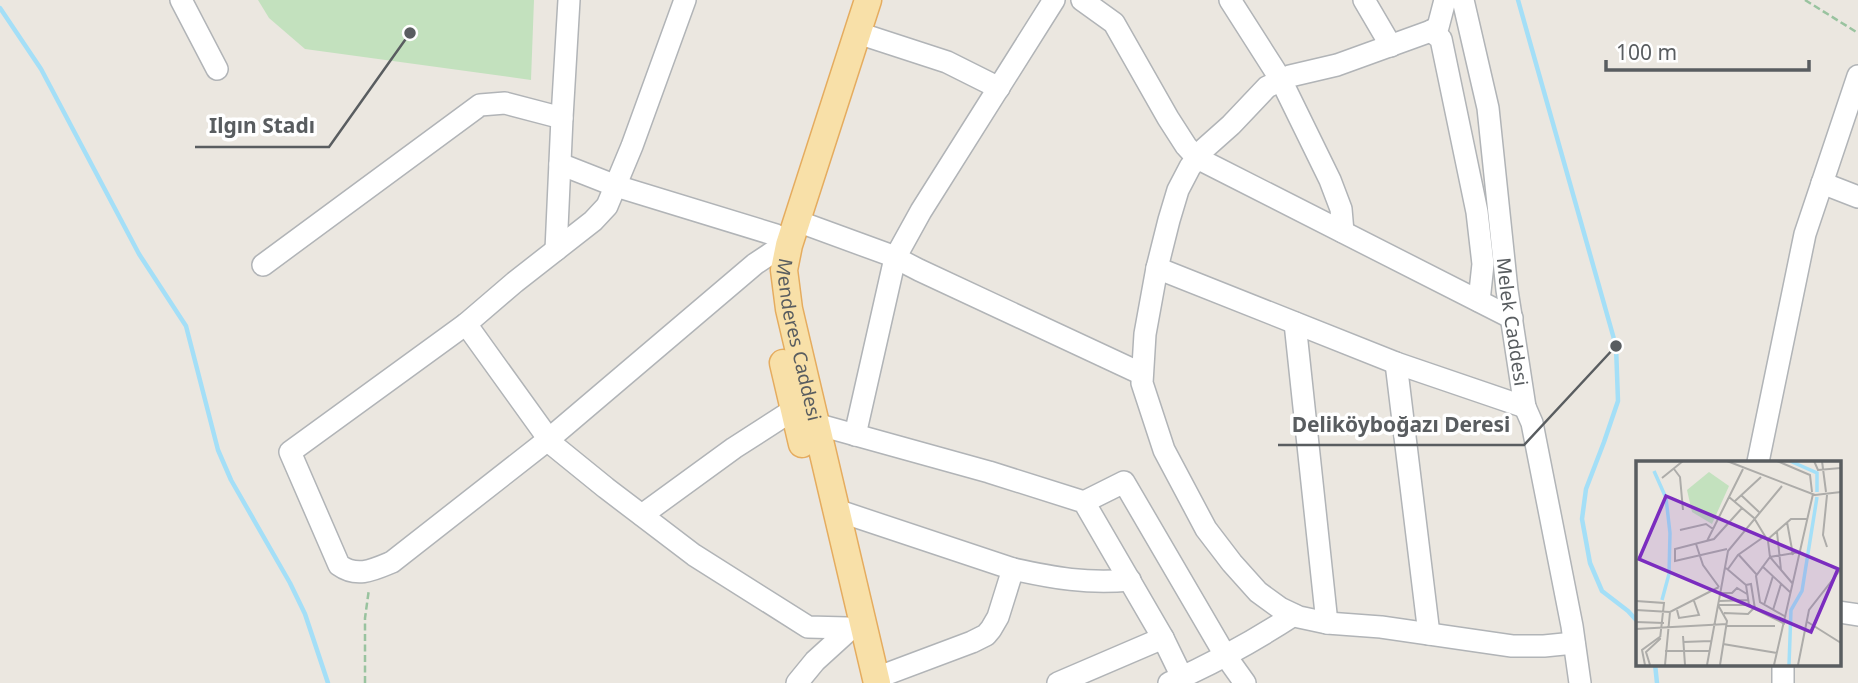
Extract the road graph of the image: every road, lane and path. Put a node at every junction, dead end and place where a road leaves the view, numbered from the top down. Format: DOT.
graph roads {
  1 [pos="181,0"];
  2 [pos="569,0"];
  3 [pos="685,0"];
  4 [pos="851,0"];
  5 [pos="868,0"];
  6 [pos="1054,0"];
  7 [pos="1082,0"];
  8 [pos="1230,0"];
  9 [pos="1364,0"];
  10 [pos="1445,0"];
  11 [pos="1464,0"];
  12 [pos="1805,0"];
  13 [pos="1107,7"];
  14 [pos="1431,31"];
  15 [pos="858,33"];
  16 [pos="1858,33"];
  17 [pos="1391,46"];
  18 [pos="217,69"];
  19 [pos="1281,80"];
  20 [pos="1857,83"];
  21 [pos="999,88"];
  22 [pos="562,118"];
  23 [pos="1197,158"];
  24 [pos="560,164"];
  25 [pos="1822,183"];
  26 [pos="616,186"];
  27 [pos="1858,197"];
  28 [pos="1343,232"];
  29 [pos="782,236"];
  30 [pos="556,250"];
  31 [pos="895,258"];
  32 [pos="264,265"];
  33 [pos="1157,268"];
  34 [pos="1479,301"];
  35 [pos="1512,318"];
  36 [pos="1295,323"];
  37 [pos="466,324"];
  38 [pos="1396,363"];
  39 [pos="1142,374"];
  40 [pos="1525,407"];
  41 [pos="804,417"];
  42 [pos="855,435"];
  43 [pos="549,439"];
  44 [pos="1758,461"];
  45 [pos="1084,502"];
  46 [pos="836,510"];
  47 [pos="642,515"];
  48 [pos="1013,569"];
  49 [pos="371,571"];
  50 [pos="1130,580"];
  51 [pos="1840,612"];
  52 [pos="1294,615"];
  53 [pos="1858,615"];
  54 [pos="1327,623"];
  55 [pos="847,630"];
  56 [pos="1429,634"];
  57 [pos="1163,638"];
  58 [pos="1574,643"];
  59 [pos="1225,655"];
  60 [pos="1176,680"];
  61 [pos="871,681"];
  62 [pos="365,683"];
  63 [pos="797,683"];
  64 [pos="1058,683"];
  65 [pos="1245,683"];
  66 [pos="1580,683"];
  1 -- 18 [label="street"];
  2 -- 22 [label="street"];
  3 -- 26 [label="street"];
  4 -- 29 [label="main road, Menderes Caddesi"];
  5 -- 15 [label="main road, Menderes Caddesi"];
  6 -- 21 [label="street"];
  7 -- 13 [label="street"];
  8 -- 19 [label="street"];
  9 -- 17 [label="street"];
  10 -- 14 [label="street"];
  11 -- 35 [label="street, Melek Caddesi"];
  12 -- 16 [label="path"];
  13 -- 23 [label="street"];
  14 -- 17 [label="street"];
  14 -- 34 [label="street"];
  15 -- 21 [label="street"];
  15 -- 29 [label="main road, Menderes Caddesi"];
  17 -- 19 [label="street"];
  19 -- 23 [label="street"];
  19 -- 28 [label="street"];
  20 -- 25 [label="street"];
  21 -- 31 [label="street"];
  22 -- 24 [label="street"];
  22 -- 32 [label="street"];
  23 -- 28 [label="street"];
  23 -- 33 [label="street"];
  24 -- 26 [label="street"];
  24 -- 30 [label="street"];
  25 -- 27 [label="street"];
  25 -- 44 [label="street"];
  26 -- 29 [label="street"];
  26 -- 30 [label="street"];
  28 -- 34 [label="street"];
  29 -- 31 [label="street"];
  29 -- 41 [label="main road, Menderes Caddesi"];
  29 -- 41 [label="main road, Menderes Caddesi"];
  29 -- 43 [label="street"];
  30 -- 37 [label="street"];
  31 -- 39 [label="street"];
  31 -- 42 [label="street"];
  33 -- 36 [label="street"];
  33 -- 39 [label="street"];
  34 -- 35 [label="street"];
  35 -- 40 [label="street, Melek Caddesi"];
  36 -- 38 [label="street"];
  36 -- 54 [label="street"];
  37 -- 43 [label="street"];
  37 -- 49 [label="street"];
  38 -- 40 [label="street"];
  38 -- 56 [label="street"];
  39 -- 52 [label="street"];
  40 -- 58 [label="street, Melek Caddesi"];
  41 -- 42 [label="street"];
  41 -- 46 [label="main road, Menderes Caddesi"];
  41 -- 47 [label="street"];
  41 -- 55 [label="main road, Menderes Caddesi"];
  42 -- 45 [label="street"];
  43 -- 47 [label="street"];
  43 -- 49 [label="street"];
  45 -- 50 [label="street"];
  45 -- 59 [label="street"];
  46 -- 48 [label="street"];
  46 -- 61 [label="main road, Menderes Caddesi"];
  47 -- 55 [label="street"];
  48 -- 50 [label="street"];
  48 -- 61 [label="street"];
  49 -- 62 [label="path"];
  50 -- 57 [label="street"];
  51 -- 53 [label="street"];
  52 -- 54 [label="street"];
  52 -- 59 [label="street"];
  54 -- 56 [label="street"];
  55 -- 61 [label="main road, Menderes Caddesi"];
  55 -- 63 [label="street"];
  56 -- 58 [label="street"];
  57 -- 60 [label="street"];
  57 -- 64 [label="street"];
  58 -- 66 [label="street, Melek Caddesi"];
  59 -- 60 [label="street"];
  59 -- 65 [label="street"];
}
